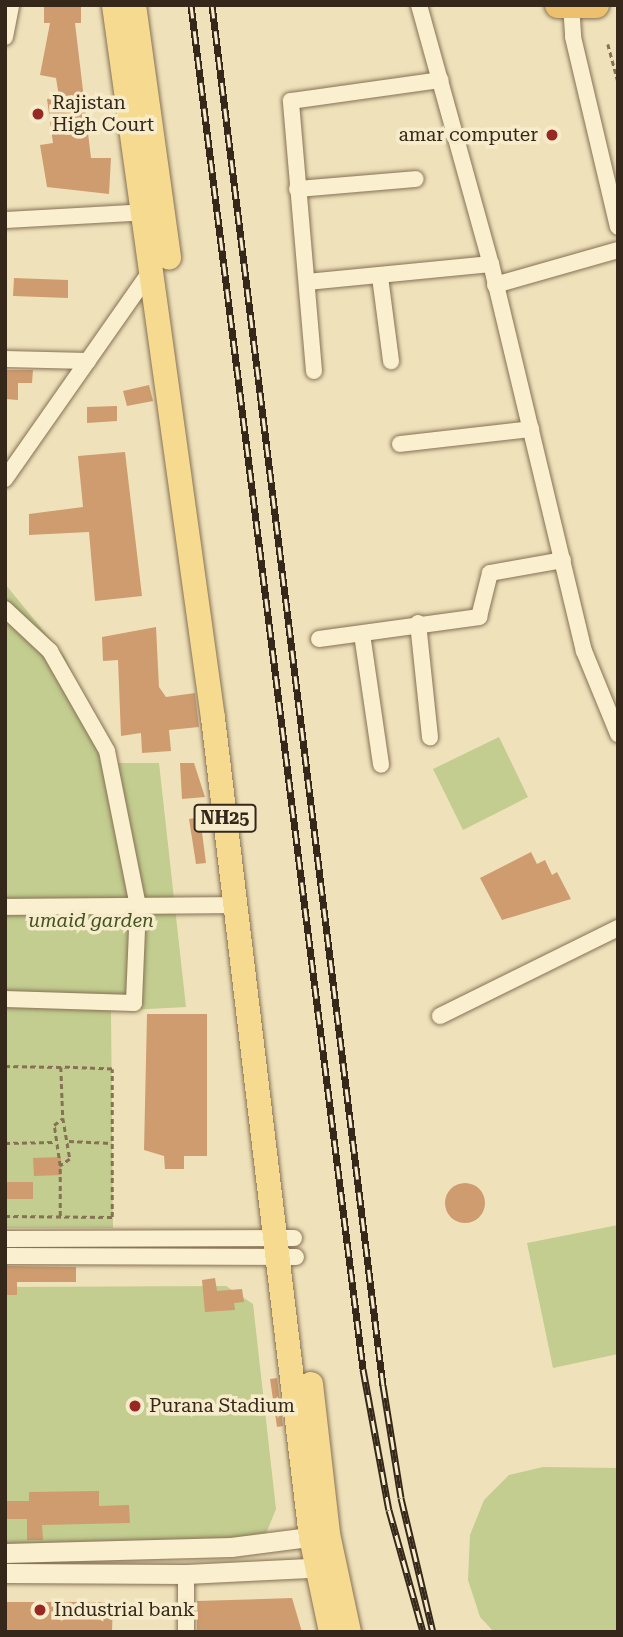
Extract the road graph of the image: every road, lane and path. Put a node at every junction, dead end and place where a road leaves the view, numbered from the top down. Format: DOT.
graph roads {
  1 [pos="11,5"];
  2 [pos="114,5"];
  3 [pos="134,5"];
  4 [pos="419,5"];
  5 [pos="574,6"];
  6 [pos="5,37"];
  7 [pos="608,44"];
  8 [pos="441,80"];
  9 [pos="618,81"];
  10 [pos="416,178"];
  11 [pos="297,189"];
  12 [pos="153,212"];
  13 [pos="5,220"];
  14 [pos="618,227"];
  15 [pos="618,250"];
  16 [pos="491,264"];
  17 [pos="155,266"];
  18 [pos="380,277"];
  19 [pos="307,282"];
  20 [pos="495,285"];
  21 [pos="5,359"];
  22 [pos="88,360"];
  23 [pos="391,360"];
  24 [pos="314,371"];
  25 [pos="531,429"];
  26 [pos="400,444"];
  27 [pos="5,479"];
  28 [pos="563,559"];
  29 [pos="5,609"];
  30 [pos="418,623"];
  31 [pos="362,634"];
  32 [pos="319,639"];
  33 [pos="618,734"];
  34 [pos="429,737"];
  35 [pos="381,765"];
  36 [pos="236,905"];
  37 [pos="138,906"];
  38 [pos="5,907"];
  39 [pos="618,928"];
  40 [pos="5,999"];
  41 [pos="440,1016"];
  42 [pos="5,1066"];
  43 [pos="61,1067"];
  44 [pos="63,1118"];
  45 [pos="69,1141"];
  46 [pos="54,1142"];
  47 [pos="5,1143"];
  48 [pos="112,1143"];
  49 [pos="60,1166"];
  50 [pos="5,1216"];
  51 [pos="60,1216"];
  52 [pos="5,1239"];
  53 [pos="287,1248"];
  54 [pos="5,1256"];
  55 [pos="319,1536"];
  56 [pos="5,1553"];
  57 [pos="324,1567"];
  58 [pos="5,1573"];
  59 [pos="186,1574"];
  60 [pos="186,1632"];
  61 [pos="331,1632"];
  62 [pos="349,1632"];
  1 -- 6 [label="street"];
  2 -- 12 [label="main road, NH25"];
  3 -- 12 [label="main road, NH25"];
  4 -- 8 [label="street"];
  5 -- 14 [label="street"];
  7 -- 9 [label="path"];
  8 -- 11 [label="street"];
  8 -- 16 [label="street"];
  10 -- 11 [label="street"];
  11 -- 19 [label="street"];
  12 -- 13 [label="street"];
  12 -- 17 [label="main road, NH25"];
  12 -- 53 [label="main road, NH25"];
  15 -- 20 [label="street"];
  16 -- 18 [label="street"];
  16 -- 20 [label="street"];
  17 -- 22 [label="street"];
  17 -- 36 [label="main road, NH25"];
  18 -- 19 [label="street"];
  18 -- 23 [label="street"];
  19 -- 24 [label="street"];
  20 -- 25 [label="street"];
  21 -- 22 [label="street"];
  22 -- 27 [label="street"];
  25 -- 26 [label="street"];
  25 -- 28 [label="street"];
  28 -- 30 [label="street"];
  28 -- 33 [label="street"];
  29 -- 37 [label="street"];
  30 -- 31 [label="street"];
  30 -- 34 [label="street"];
  31 -- 32 [label="street"];
  31 -- 35 [label="street"];
  36 -- 37 [label="street"];
  36 -- 53 [label="main road, NH25"];
  37 -- 38 [label="street"];
  37 -- 40 [label="street"];
  39 -- 41 [label="street"];
  42 -- 43 [label="path"];
  43 -- 44 [label="path"];
  43 -- 48 [label="path"];
  44 -- 45 [label="path"];
  44 -- 46 [label="path"];
  45 -- 48 [label="path"];
  45 -- 49 [label="path"];
  46 -- 47 [label="path"];
  46 -- 49 [label="path"];
  48 -- 51 [label="path"];
  49 -- 51 [label="path"];
  50 -- 51 [label="path"];
  52 -- 53 [label="street"];
  53 -- 54 [label="street"];
  53 -- 55 [label="main road, NH25"];
  55 -- 56 [label="street"];
  55 -- 57 [label="main road, NH25"];
  57 -- 59 [label="street"];
  57 -- 61 [label="main road, NH25"];
  57 -- 62 [label="main road, NH25"];
  58 -- 59 [label="street"];
  59 -- 60 [label="street"];
}
